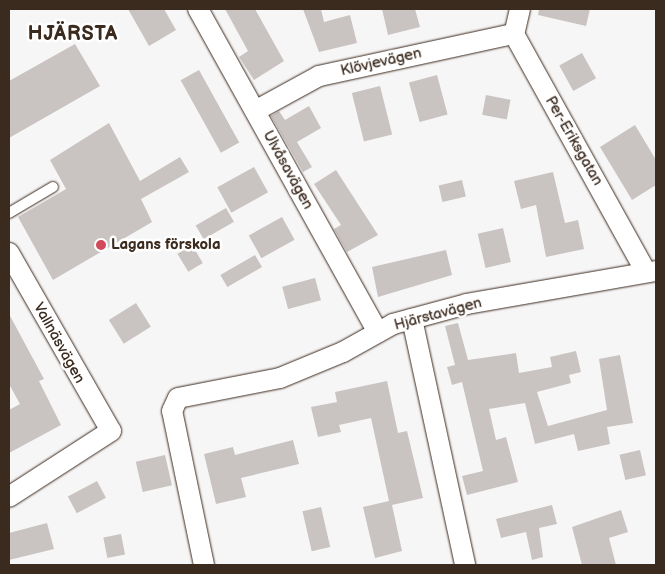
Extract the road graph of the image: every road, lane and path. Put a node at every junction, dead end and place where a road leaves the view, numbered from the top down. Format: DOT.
graph roads {
  1 [pos="198,9"];
  2 [pos="520,9"];
  3 [pos="514,34"];
  4 [pos="256,111"];
  5 [pos="54,187"];
  6 [pos="9,212"];
  7 [pos="9,253"];
  8 [pos="651,271"];
  9 [pos="412,319"];
  10 [pos="378,332"];
  11 [pos="9,497"];
  12 [pos="204,565"];
  13 [pos="465,565"];
  1 -- 4 [label="street, Ulvåsavägen"];
  2 -- 3 [label="street"];
  3 -- 4 [label="street, Klövjevägen"];
  3 -- 8 [label="street, Per-Eriksgatan"];
  4 -- 10 [label="street, Ulvåsavägen"];
  5 -- 6 [label="lane"];
  7 -- 11 [label="street, Vallnäsvägen"];
  8 -- 9 [label="street, Hjärstavägen"];
  9 -- 10 [label="street, Hjärstavägen"];
  9 -- 13 [label="street"];
  10 -- 12 [label="street, Hjärstavägen"];
}
